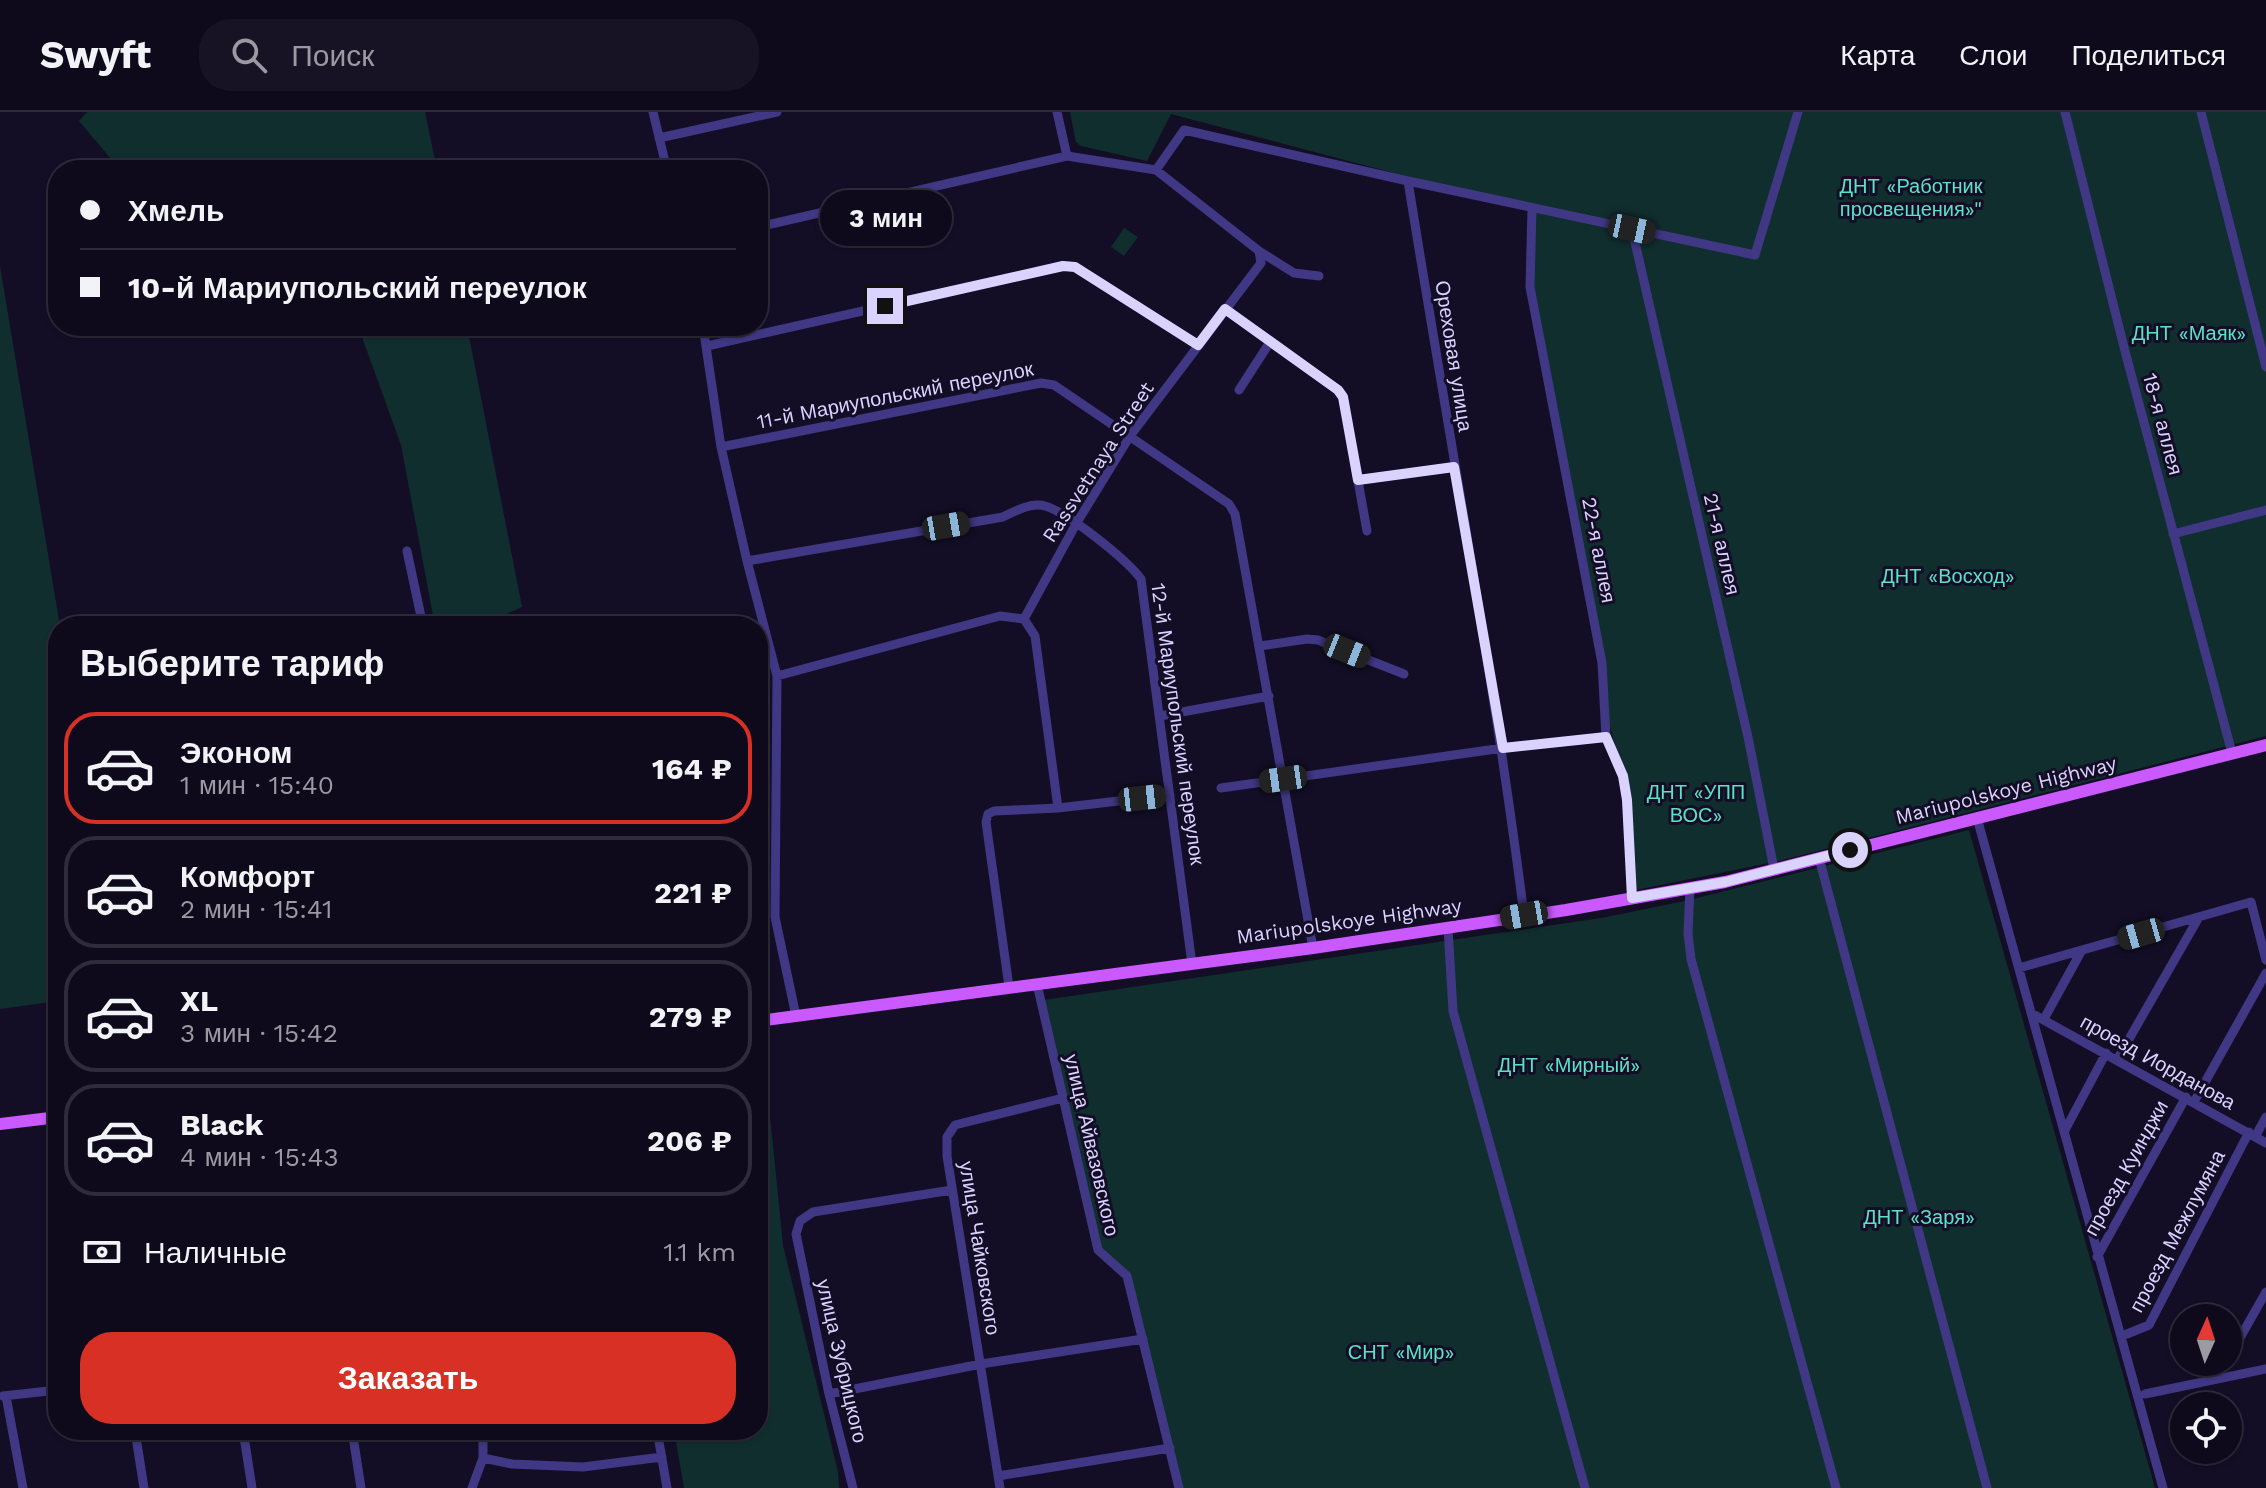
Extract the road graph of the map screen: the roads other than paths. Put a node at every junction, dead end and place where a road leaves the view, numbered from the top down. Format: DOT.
graph roads {
  1 [pos="653,112"];
  2 [pos="777,112"];
  3 [pos="1057,112"];
  4 [pos="1798,112"];
  5 [pos="2065,112"];
  6 [pos="2201,112"];
  7 [pos="659,138"];
  8 [pos="1067,156"];
  9 [pos="664,160"];
  10 [pos="1156,170"];
  11 [pos="1408,181"];
  12 [pos="1532,208"];
  13 [pos="768,225"];
  14 [pos="1632,229"];
  15 [pos="1259,251"];
  16 [pos="1319,276"];
  17 [pos="1225,309"];
  18 [pos="768,332"];
  19 [pos="705,336"];
  20 [pos="752,336"];
  21 [pos="1270,342"];
  22 [pos="1198,345"];
  23 [pos="707,346"];
  24 [pos="2266,367"];
  25 [pos="1239,390"];
  26 [pos="1130,436"];
  27 [pos="721,447"];
  28 [pos="1454,467"];
  29 [pos="1358,480"];
  30 [pos="2266,510"];
  31 [pos="1076,524"];
  32 [pos="1367,531"];
  33 [pos="2173,534"];
  34 [pos="407,551"];
  35 [pos="747,561"];
  36 [pos="421,616"];
  37 [pos="761,616"];
  38 [pos="1024,619"];
  39 [pos="768,642"];
  40 [pos="1260,646"];
  41 [pos="1404,674"];
  42 [pos="777,676"];
  43 [pos="1269,696"];
  44 [pos="1160,716"];
  45 [pos="1606,737"];
  46 [pos="2266,745"];
  47 [pos="1503,748"];
  48 [pos="2231,749"];
  49 [pos="1283,779"];
  50 [pos="1221,788"];
  51 [pos="1170,795"];
  52 [pos="1058,808"];
  53 [pos="1977,818"];
  54 [pos="1819,858"];
  55 [pos="1774,869"];
  56 [pos="1690,888"];
  57 [pos="1632,898"];
  58 [pos="1524,915"];
  59 [pos="2199,917"];
  60 [pos="1448,928"];
  61 [pos="1313,948"];
  62 [pos="2082,950"];
  63 [pos="2266,960"];
  64 [pos="1192,964"];
  65 [pos="2019,968"];
  66 [pos="2266,973"];
  67 [pos="1037,984"];
  68 [pos="1009,987"];
  69 [pos="2031,1013"];
  70 [pos="796,1016"];
  71 [pos="2044,1019"];
  72 [pos="768,1020"];
  73 [pos="2106,1053"];
  74 [pos="2117,1060"];
  75 [pos="1063,1098"];
  76 [pos="2190,1100"];
  77 [pos="2266,1117"];
  78 [pos="48,1118"];
  79 [pos="0,1124"];
  80 [pos="2064,1132"];
  81 [pos="2252,1135"];
  82 [pos="2266,1143"];
  83 [pos="952,1190"];
  84 [pos="2097,1257"];
  85 [pos="2266,1292"];
  86 [pos="2127,1334"];
  87 [pos="2242,1334"];
  88 [pos="1143,1339"];
  89 [pos="981,1364"];
  90 [pos="2266,1369"];
  91 [pos="2218,1376"];
  92 [pos="2216,1380"];
  93 [pos="48,1391"];
  94 [pos="829,1394"];
  95 [pos="2145,1394"];
  96 [pos="3,1396"];
  97 [pos="136,1440"];
  98 [pos="245,1440"];
  99 [pos="354,1440"];
  100 [pos="483,1440"];
  101 [pos="659,1440"];
  102 [pos="1170,1448"];
  103 [pos="662,1457"];
  104 [pos="483,1458"];
  105 [pos="998,1476"];
  106 [pos="23,1488"];
  107 [pos="144,1488"];
  108 [pos="252,1488"];
  109 [pos="361,1488"];
  110 [pos="472,1488"];
  111 [pos="667,1488"];
  112 [pos="853,1488"];
  113 [pos="1000,1488"];
  114 [pos="1179,1488"];
  115 [pos="1585,1488"];
  116 [pos="1836,1488"];
  117 [pos="1987,1488"];
  118 [pos="2163,1488"];
  1 -- 7 [label="street"];
  2 -- 7 [label="street"];
  3 -- 8 [label="street"];
  4 -- 14 [label="street"];
  5 -- 33 [label="street, 18-я аллея"];
  6 -- 24 [label="street"];
  7 -- 9 [label="street"];
  8 -- 10 [label="street"];
  8 -- 13 [label="street"];
  10 -- 11 [label="street"];
  10 -- 15 [label="street"];
  11 -- 12 [label="street"];
  11 -- 28 [label="street, Ореховая улица"];
  12 -- 14 [label="street"];
  12 -- 45 [label="street, 22-я аллея"];
  14 -- 55 [label="street, 21-я аллея"];
  15 -- 16 [label="street"];
  15 -- 17 [label="street, Rassvetnaya Street"];
  17 -- 21 [label="street"];
  17 -- 22 [label="street, Rassvetnaya Street"];
  18 -- 22 [label="street"];
  19 -- 23 [label="street"];
  20 -- 23 [label="street"];
  21 -- 25 [label="street"];
  21 -- 29 [label="street"];
  22 -- 26 [label="street, Rassvetnaya Street"];
  23 -- 27 [label="street"];
  26 -- 27 [label="street, 11-й Мариупольский переулок"];
  26 -- 31 [label="street, Rassvetnaya Street"];
  26 -- 40 [label="street, 11-й Мариупольский переулок"];
  27 -- 35 [label="street"];
  28 -- 29 [label="street"];
  28 -- 47 [label="street, Ореховая улица"];
  29 -- 32 [label="street"];
  30 -- 33 [label="street"];
  31 -- 35 [label="street, 12-й Мариупольский переулок"];
  31 -- 38 [label="street, Rassvetnaya Street"];
  31 -- 44 [label="street, 12-й Мариупольский переулок"];
  33 -- 48 [label="street, 18-я аллея"];
  34 -- 36 [label="street"];
  35 -- 37 [label="street"];
  38 -- 42 [label="street"];
  38 -- 52 [label="street"];
  39 -- 42 [label="street"];
  40 -- 41 [label="street"];
  40 -- 43 [label="street, 11-й Мариупольский переулок"];
  42 -- 70 [label="street"];
  43 -- 44 [label="street"];
  43 -- 49 [label="street, 11-й Мариупольский переулок"];
  44 -- 51 [label="street, 12-й Мариупольский переулок"];
  45 -- 47 [label="street"];
  45 -- 57 [label="street, 22-я аллея"];
  46 -- 48 [label="main road, Mariupolskoye Highway"];
  47 -- 49 [label="street"];
  47 -- 58 [label="street, Ореховая улица"];
  48 -- 53 [label="main road, Mariupolskoye Highway"];
  49 -- 50 [label="street"];
  49 -- 61 [label="street, 11-й Мариупольский переулок"];
  51 -- 52 [label="street"];
  51 -- 64 [label="street, 12-й Мариупольский переулок"];
  52 -- 68 [label="street"];
  53 -- 54 [label="main road, Mariupolskoye Highway"];
  53 -- 65 [label="street"];
  54 -- 55 [label="main road, Mariupolskoye Highway"];
  54 -- 117 [label="street"];
  55 -- 56 [label="main road, Mariupolskoye Highway"];
  56 -- 57 [label="main road, Mariupolskoye Highway"];
  56 -- 116 [label="street"];
  57 -- 58 [label="main road, Mariupolskoye Highway"];
  58 -- 60 [label="main road, Mariupolskoye Highway"];
  59 -- 62 [label="street"];
  59 -- 63 [label="street"];
  59 -- 74 [label="street"];
  60 -- 61 [label="main road, Mariupolskoye Highway"];
  60 -- 115 [label="street"];
  61 -- 64 [label="main road, Mariupolskoye Highway"];
  62 -- 65 [label="street"];
  62 -- 71 [label="street"];
  64 -- 67 [label="main road, Mariupolskoye Highway"];
  65 -- 69 [label="street"];
  66 -- 76 [label="street, проезд Куинджи"];
  67 -- 68 [label="main road, Mariupolskoye Highway"];
  67 -- 75 [label="street, улица Айвазовского"];
  68 -- 70 [label="main road, Mariupolskoye Highway"];
  69 -- 71 [label="street, проезд Иорданова"];
  69 -- 80 [label="street"];
  70 -- 72 [label="main road, Mariupolskoye Highway"];
  71 -- 73 [label="street, проезд Иорданова"];
  73 -- 74 [label="street, проезд Иорданова"];
  73 -- 80 [label="street"];
  74 -- 76 [label="street, проезд Иорданова"];
  75 -- 83 [label="street, улица Чайковского"];
  75 -- 88 [label="street, улица Айвазовского"];
  76 -- 81 [label="street, проезд Иорданова"];
  76 -- 84 [label="street, проезд Куинджи"];
  77 -- 81 [label="street, проезд Межлумяна"];
  78 -- 79 [label="main road"];
  80 -- 84 [label="street"];
  81 -- 82 [label="street, проезд Иорданова"];
  81 -- 86 [label="street, проезд Межлумяна"];
  83 -- 89 [label="street, улица Чайковского"];
  83 -- 94 [label="street, улица Зубрицкого"];
  84 -- 118 [label="street"];
  85 -- 87 [label="street"];
  88 -- 89 [label="street"];
  88 -- 102 [label="street, улица Айвазовского"];
  89 -- 94 [label="street"];
  89 -- 105 [label="street, улица Чайковского"];
  90 -- 92 [label="street"];
  91 -- 92 [label="street"];
  92 -- 95 [label="street"];
  93 -- 96 [label="street"];
  94 -- 112 [label="street, улица Зубрицкого"];
  96 -- 106 [label="street"];
  97 -- 107 [label="street"];
  98 -- 108 [label="street"];
  99 -- 109 [label="street"];
  100 -- 104 [label="street"];
  101 -- 103 [label="street"];
  102 -- 105 [label="street"];
  102 -- 114 [label="street, улица Айвазовского"];
  103 -- 104 [label="street"];
  103 -- 111 [label="street"];
  104 -- 110 [label="street"];
  105 -- 113 [label="street, улица Чайковского"];
}
